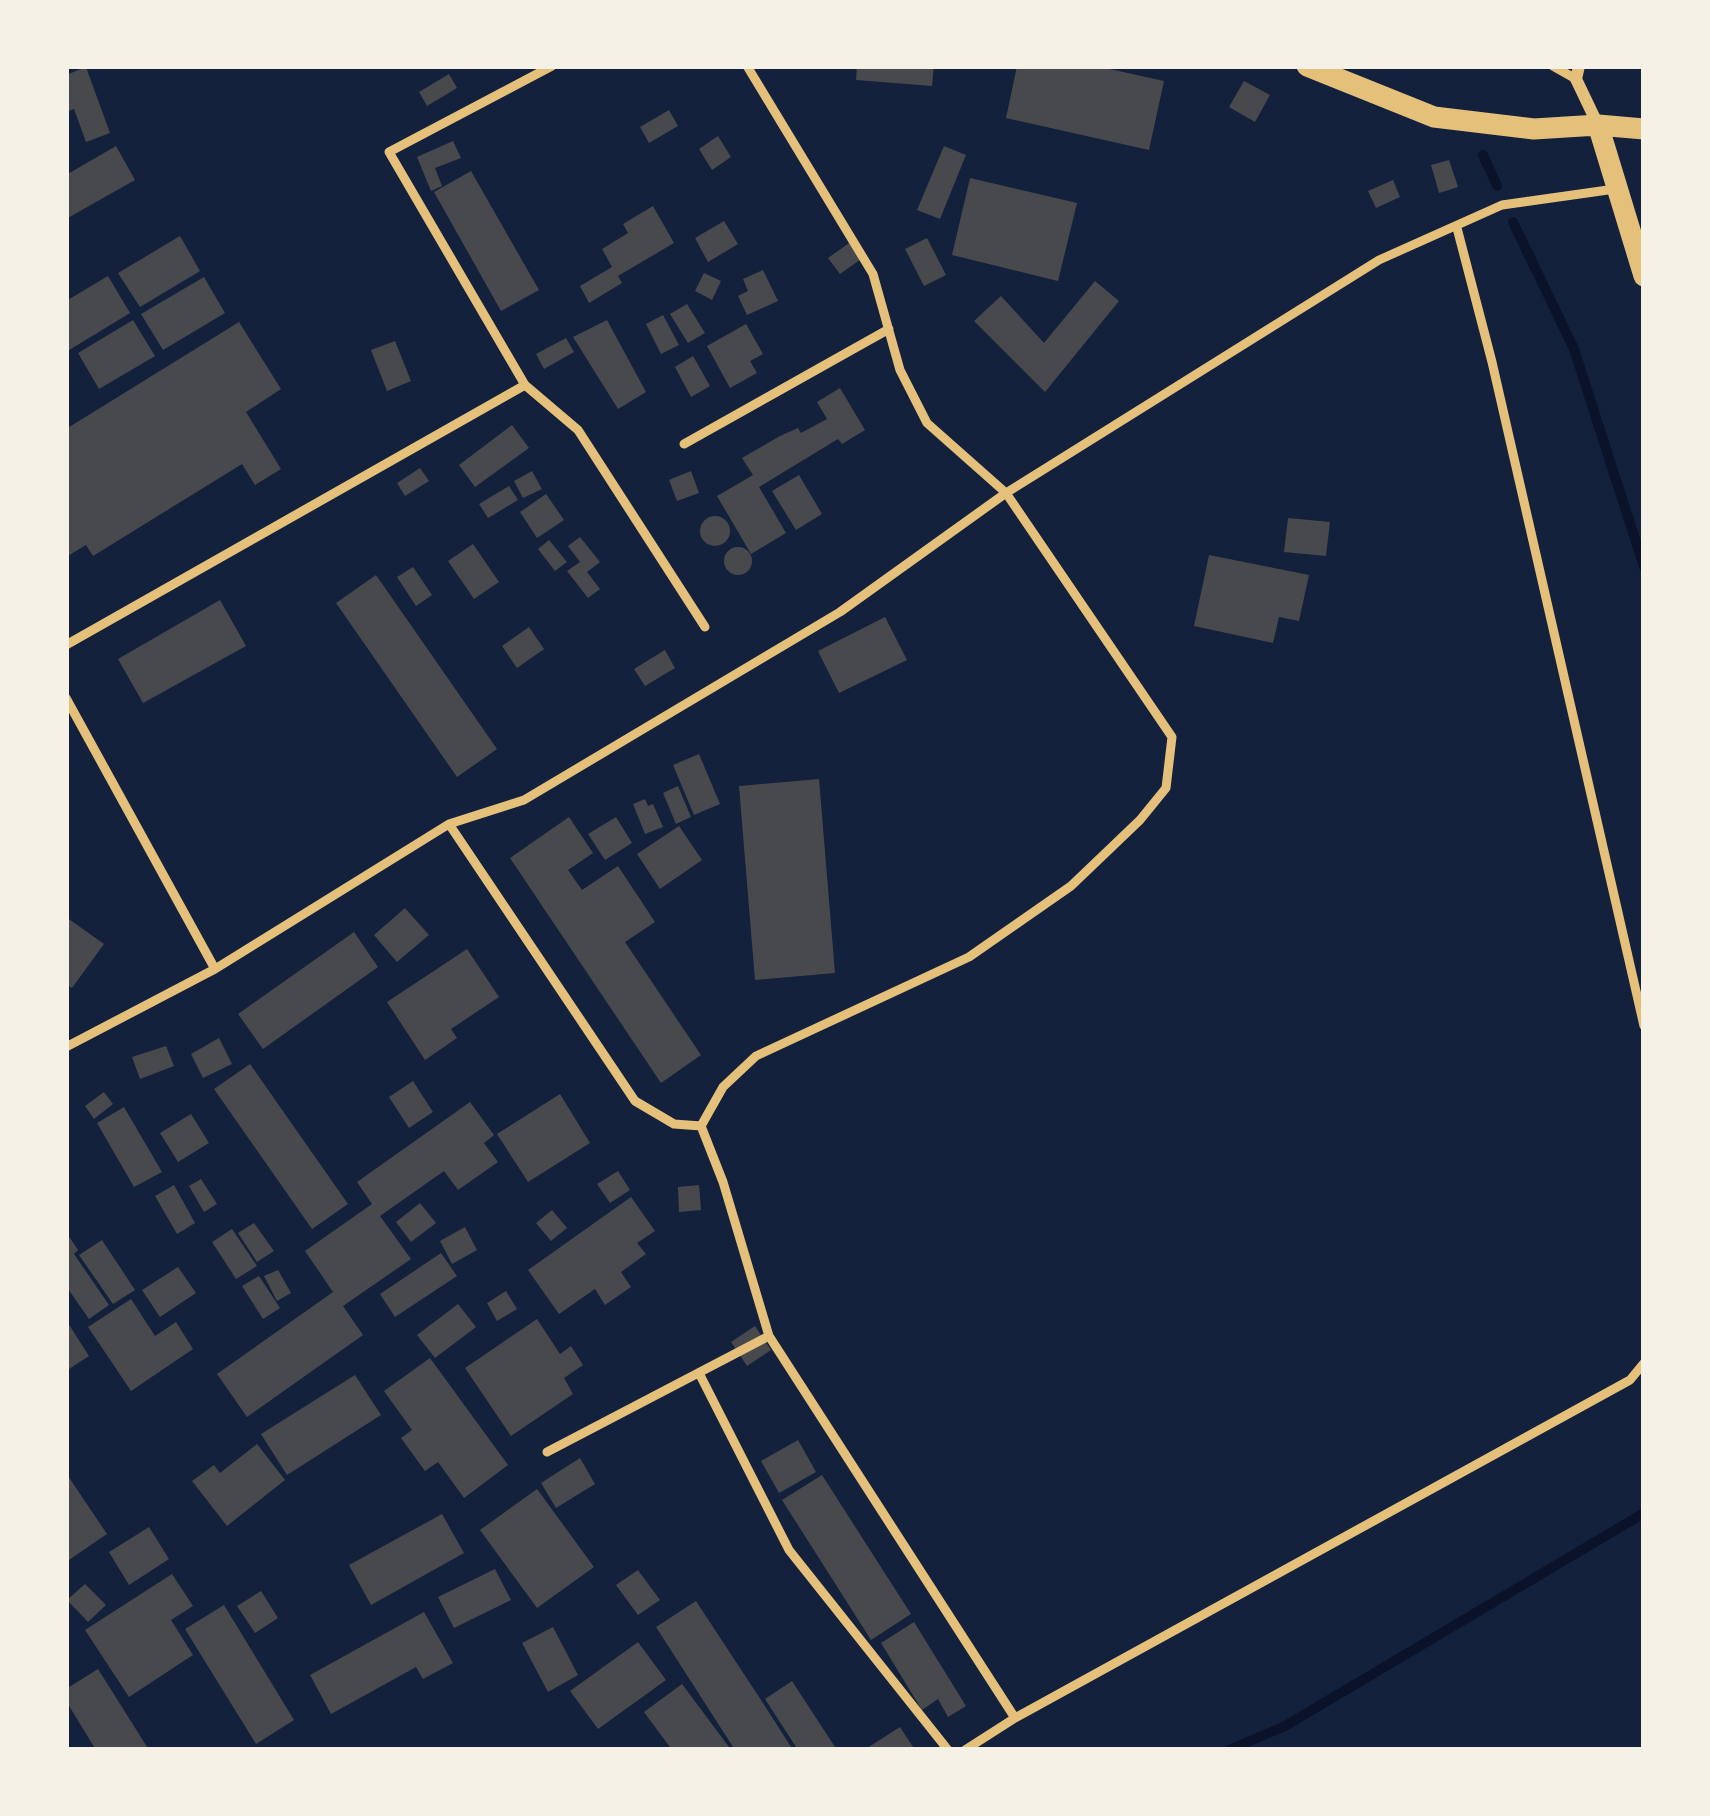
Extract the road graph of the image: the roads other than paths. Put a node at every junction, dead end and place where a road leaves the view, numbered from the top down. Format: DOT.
graph roads {
  1 [pos="552,66"];
  2 [pos="747,66"];
  3 [pos="1307,66"];
  4 [pos="1553,66"];
  5 [pos="1578,72"];
  6 [pos="1598,125"];
  7 [pos="1644,129"];
  8 [pos="1615,189"];
  9 [pos="1457,228"];
  10 [pos="1644,276"];
  11 [pos="889,329"];
  12 [pos="525,386"];
  13 [pos="684,444"];
  14 [pos="1006,494"];
  15 [pos="705,627"];
  16 [pos="66,645"];
  17 [pos="66,698"];
  18 [pos="449,824"];
  19 [pos="215,969"];
  20 [pos="1644,1026"];
  21 [pos="66,1047"];
  22 [pos="701,1126"];
  23 [pos="769,1336"];
  24 [pos="1644,1363"];
  25 [pos="699,1373"];
  26 [pos="547,1452"];
  27 [pos="1015,1718"];
  28 [pos="947,1750"];
  29 [pos="964,1750"];
  1 -- 12 [label="lane"];
  2 -- 11 [label="lane"];
  3 -- 6 [label="street"];
  4 -- 5 [label="lane"];
  5 -- 6 [label="street"];
  6 -- 7 [label="street"];
  6 -- 8 [label="street"];
  8 -- 9 [label="lane"];
  8 -- 10 [label="street"];
  9 -- 14 [label="lane"];
  9 -- 20 [label="lane"];
  11 -- 13 [label="lane"];
  11 -- 14 [label="lane"];
  12 -- 15 [label="lane"];
  12 -- 16 [label="lane"];
  14 -- 18 [label="lane"];
  14 -- 22 [label="lane"];
  17 -- 19 [label="lane"];
  18 -- 19 [label="lane"];
  18 -- 22 [label="lane"];
  19 -- 21 [label="lane"];
  22 -- 23 [label="lane"];
  23 -- 25 [label="lane"];
  23 -- 27 [label="lane"];
  24 -- 27 [label="lane"];
  25 -- 26 [label="lane"];
  25 -- 28 [label="lane"];
  27 -- 29 [label="lane"];
}
